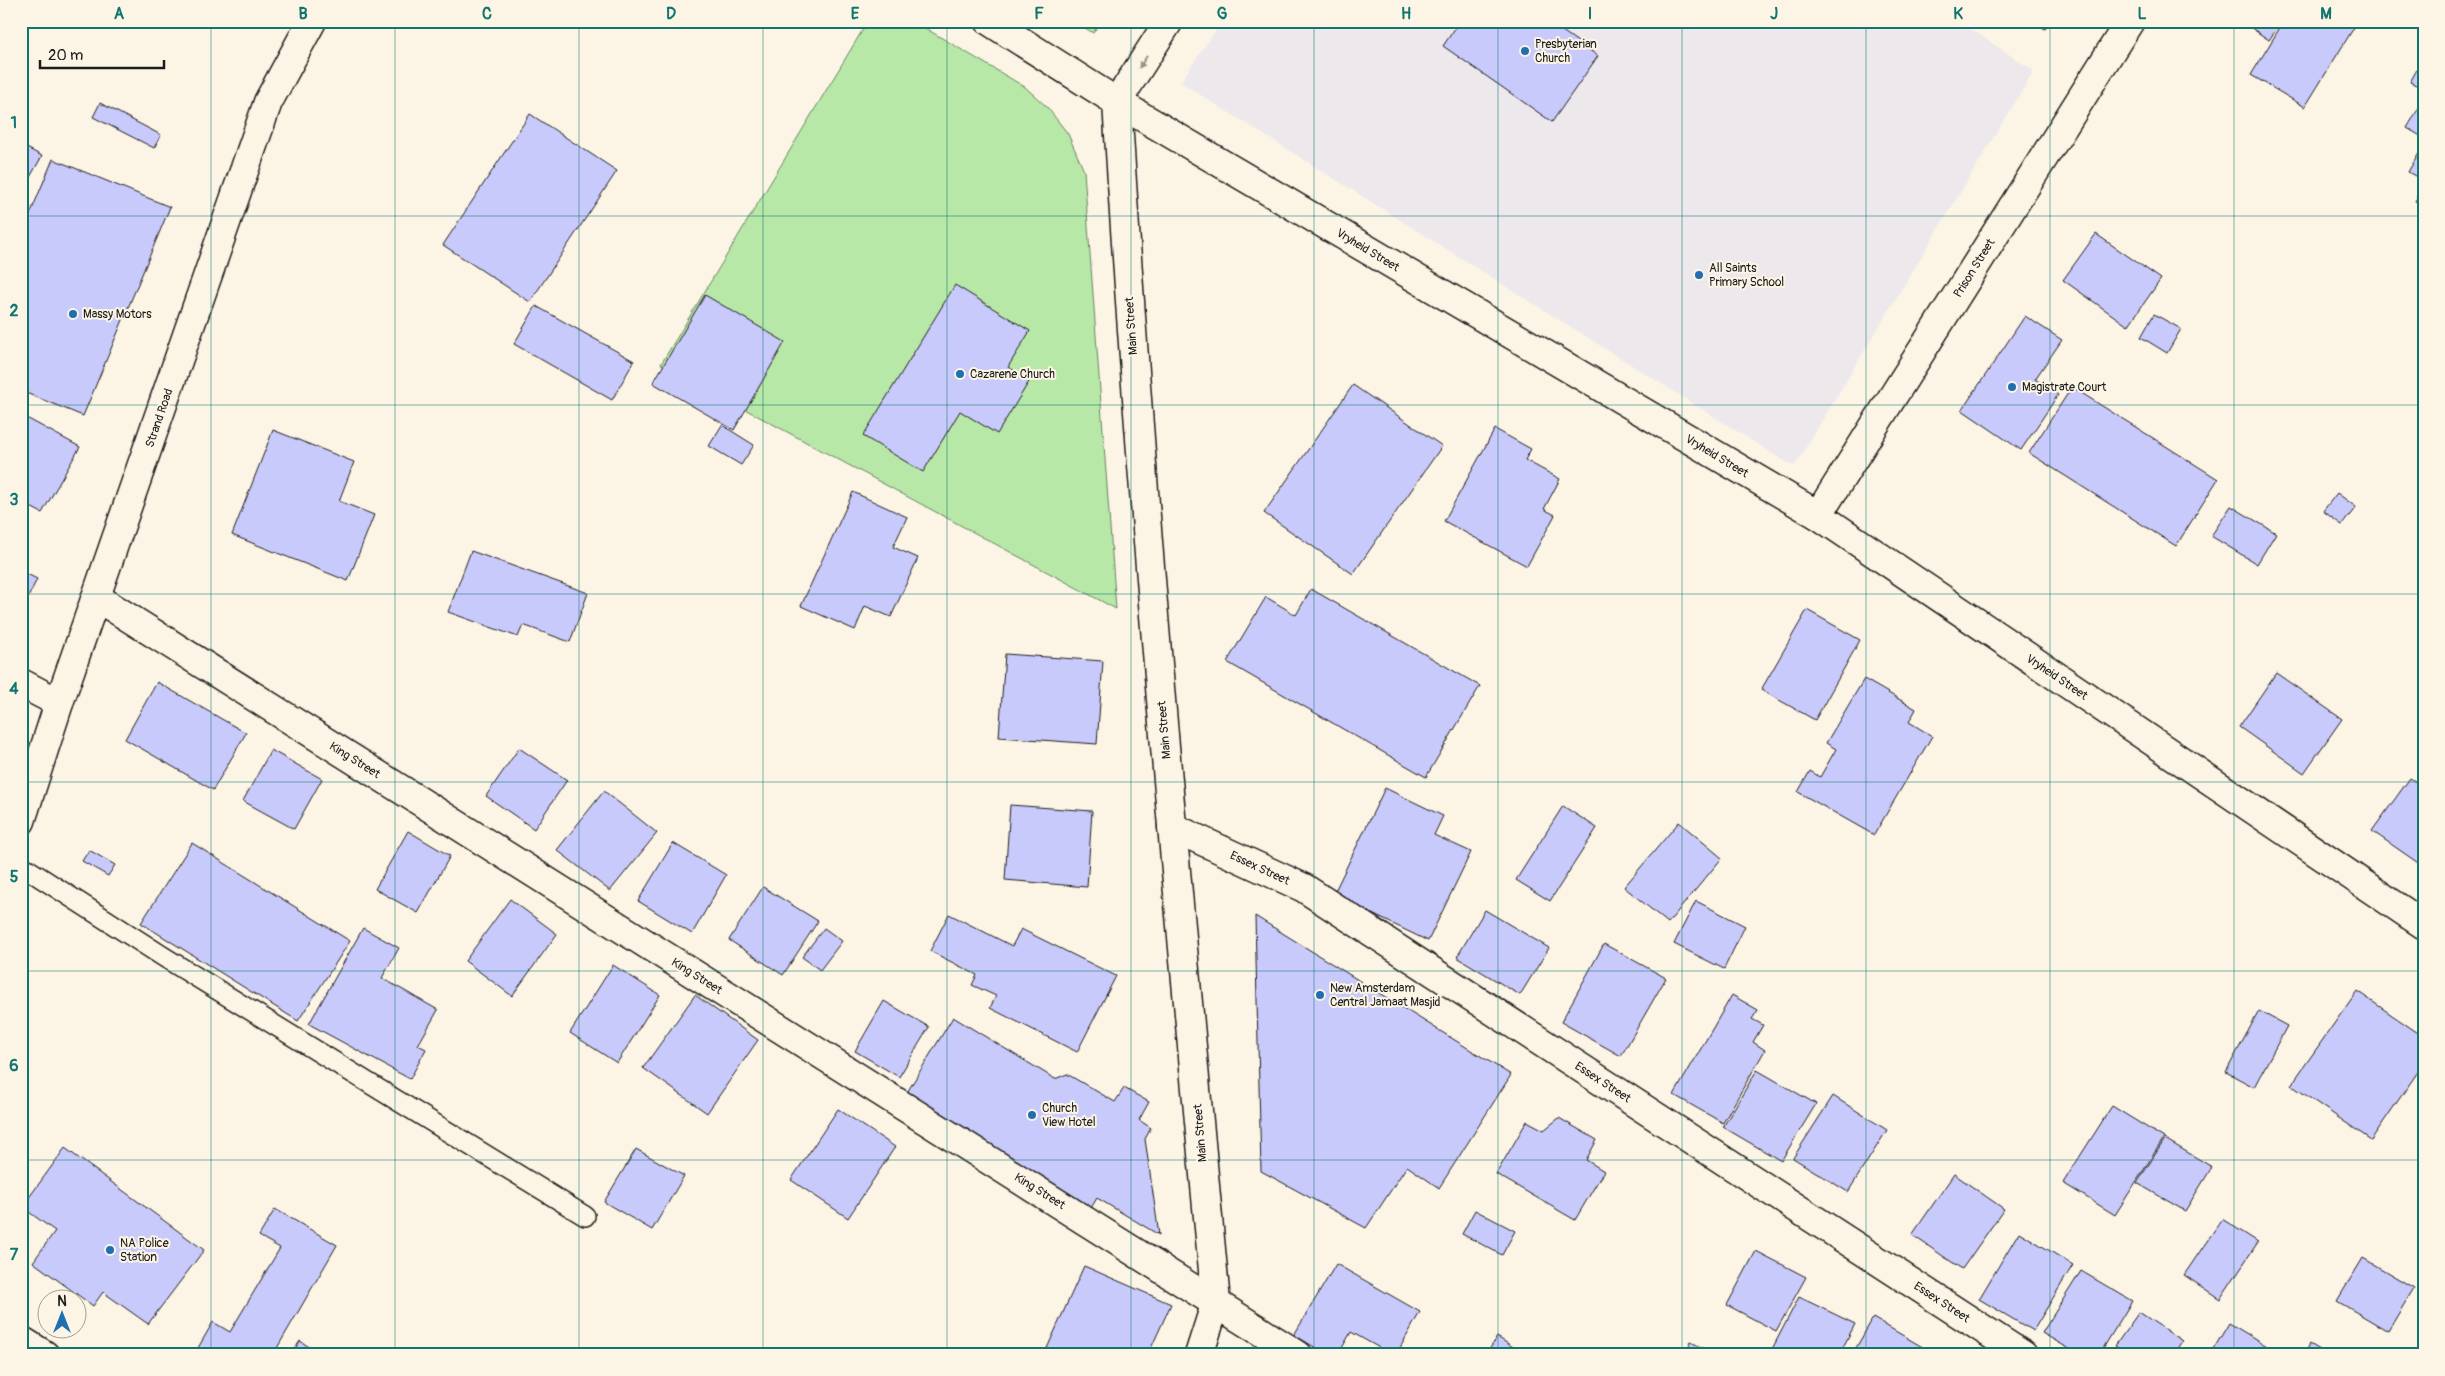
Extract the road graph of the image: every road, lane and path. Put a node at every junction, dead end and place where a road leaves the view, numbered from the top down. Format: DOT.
graph roads {
  1 [pos="312,21"];
  2 [pos="989,21"];
  3 [pos="1169,21"];
  4 [pos="2130,21"];
  5 [pos="1117,102"];
  6 [pos="1818,515"];
  7 [pos="96,597"];
  8 [pos="21,683"];
  9 [pos="59,703"];
  10 [pos="21,821"];
  11 [pos="1172,827"];
  12 [pos="21,865"];
  13 [pos="2424,925"];
  14 [pos="585,1216"];
  15 [pos="1216,1302"];
  16 [pos="21,1340"];
  17 [pos="45,1355"];
  18 [pos="1199,1355"];
  19 [pos="1298,1355"];
  20 [pos="2023,1355"];
  1 -- 7 [label="street, Strand Road"];
  2 -- 5 [label="street, Vryheid Street"];
  3 -- 5 [label="street, one-way"];
  4 -- 6 [label="street, Prison Street"];
  5 -- 6 [label="street, Vryheid Street"];
  5 -- 11 [label="street, Main Street"];
  6 -- 13 [label="street, Vryheid Street"];
  7 -- 9 [label="street, Strand Road"];
  7 -- 15 [label="street, King Street"];
  8 -- 9 [label="street"];
  9 -- 10 [label="street, Strand Road"];
  11 -- 15 [label="street, Main Street"];
  11 -- 20 [label="street, Essex Street"];
  12 -- 14 [label="lane"];
  15 -- 18 [label="street, Main Street"];
  15 -- 19 [label="street, King Street"];
  16 -- 17 [label="street"];
}
